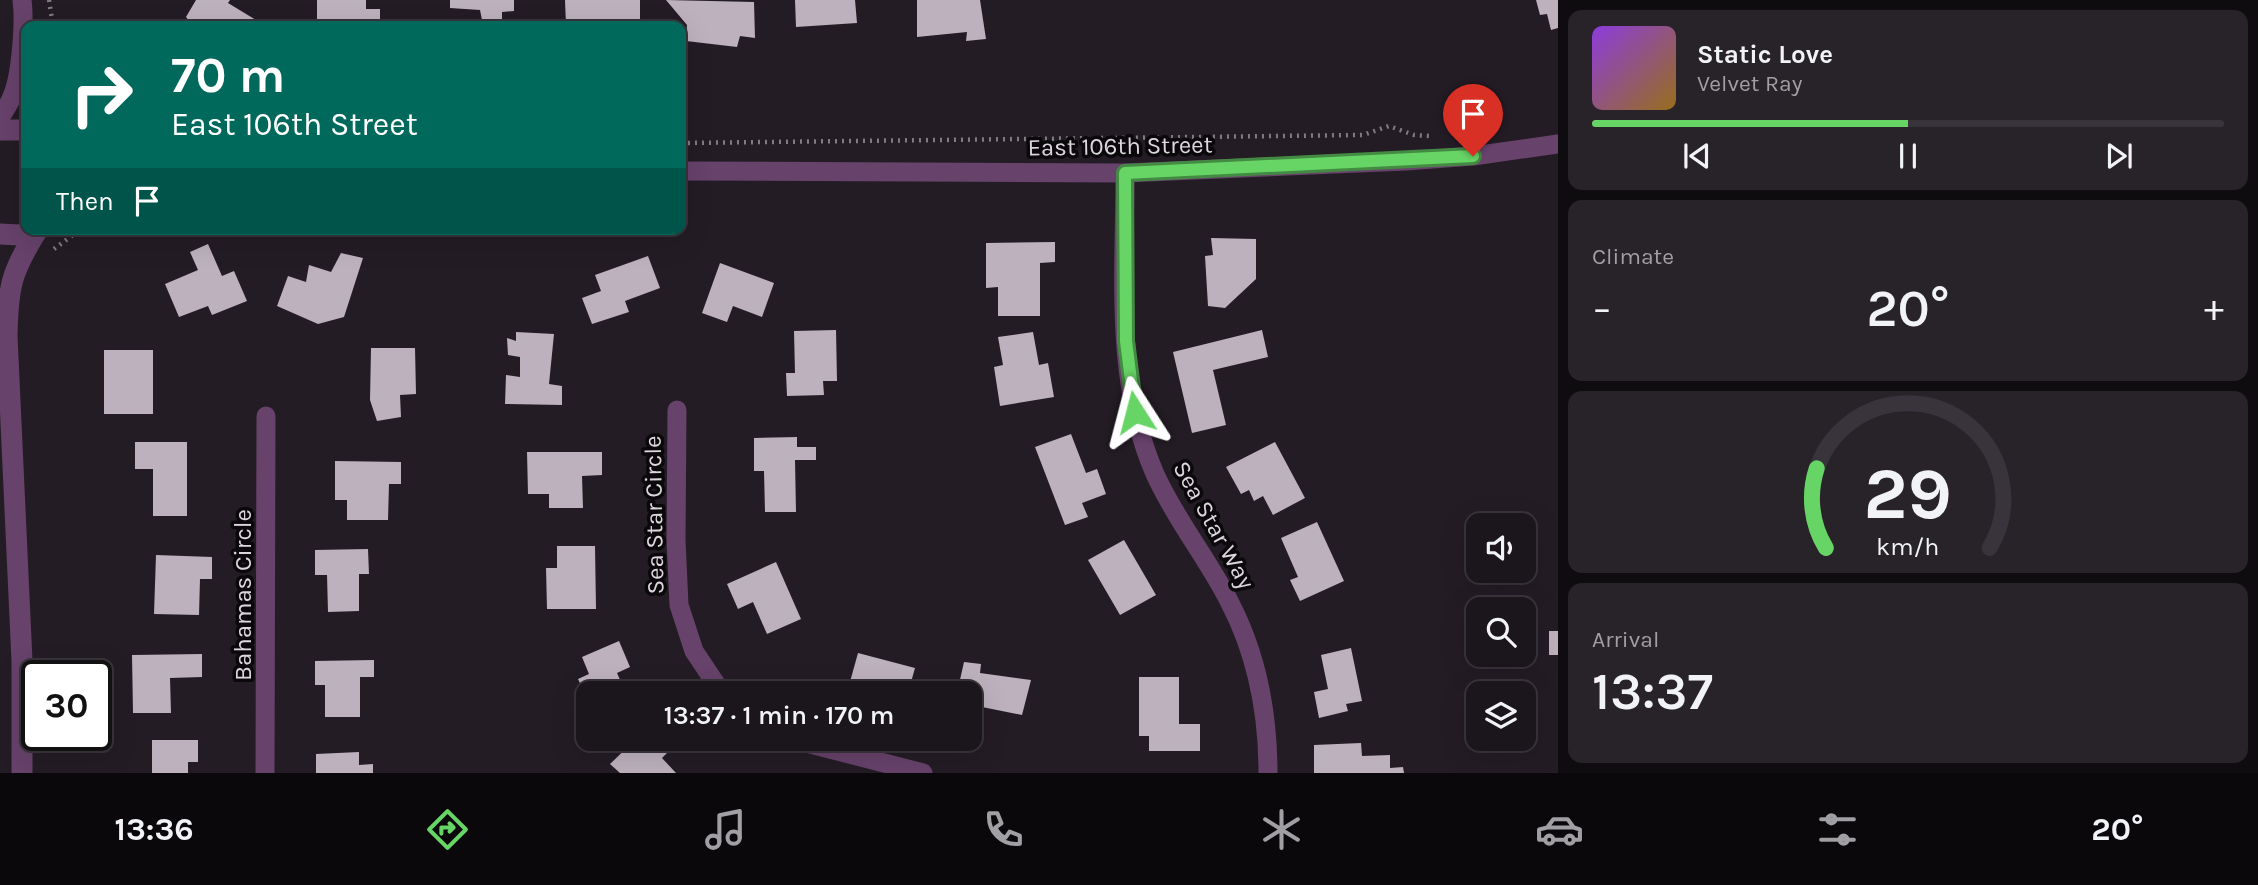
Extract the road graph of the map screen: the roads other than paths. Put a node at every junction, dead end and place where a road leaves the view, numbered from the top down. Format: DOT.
graph roads {
  1 [pos="21,45"];
  2 [pos="0,118"];
  3 [pos="0,130"];
  4 [pos="21,130"];
  5 [pos="1558,144"];
  6 [pos="686,171"];
  7 [pos="1125,173"];
  8 [pos="0,234"];
  9 [pos="21,234"];
  10 [pos="35,235"];
  11 [pos="3,329"];
  12 [pos="677,410"];
  13 [pos="266,416"];
  14 [pos="714,681"];
  15 [pos="838,751"];
  16 [pos="22,773"];
  17 [pos="265,773"];
  18 [pos="923,773"];
  19 [pos="1268,773"];
  1 -- 2 [label="street"];
  3 -- 4 [label="street"];
  5 -- 7 [label="street, East 106th Street"];
  6 -- 7 [label="street, East 106th Street"];
  7 -- 19 [label="street, Sea Star Way"];
  8 -- 9 [label="street"];
  10 -- 11 [label="street"];
  11 -- 16 [label="street"];
  12 -- 14 [label="street, Sea Star Circle"];
  13 -- 17 [label="street, Bahamas Circle"];
  15 -- 18 [label="street"];
}
